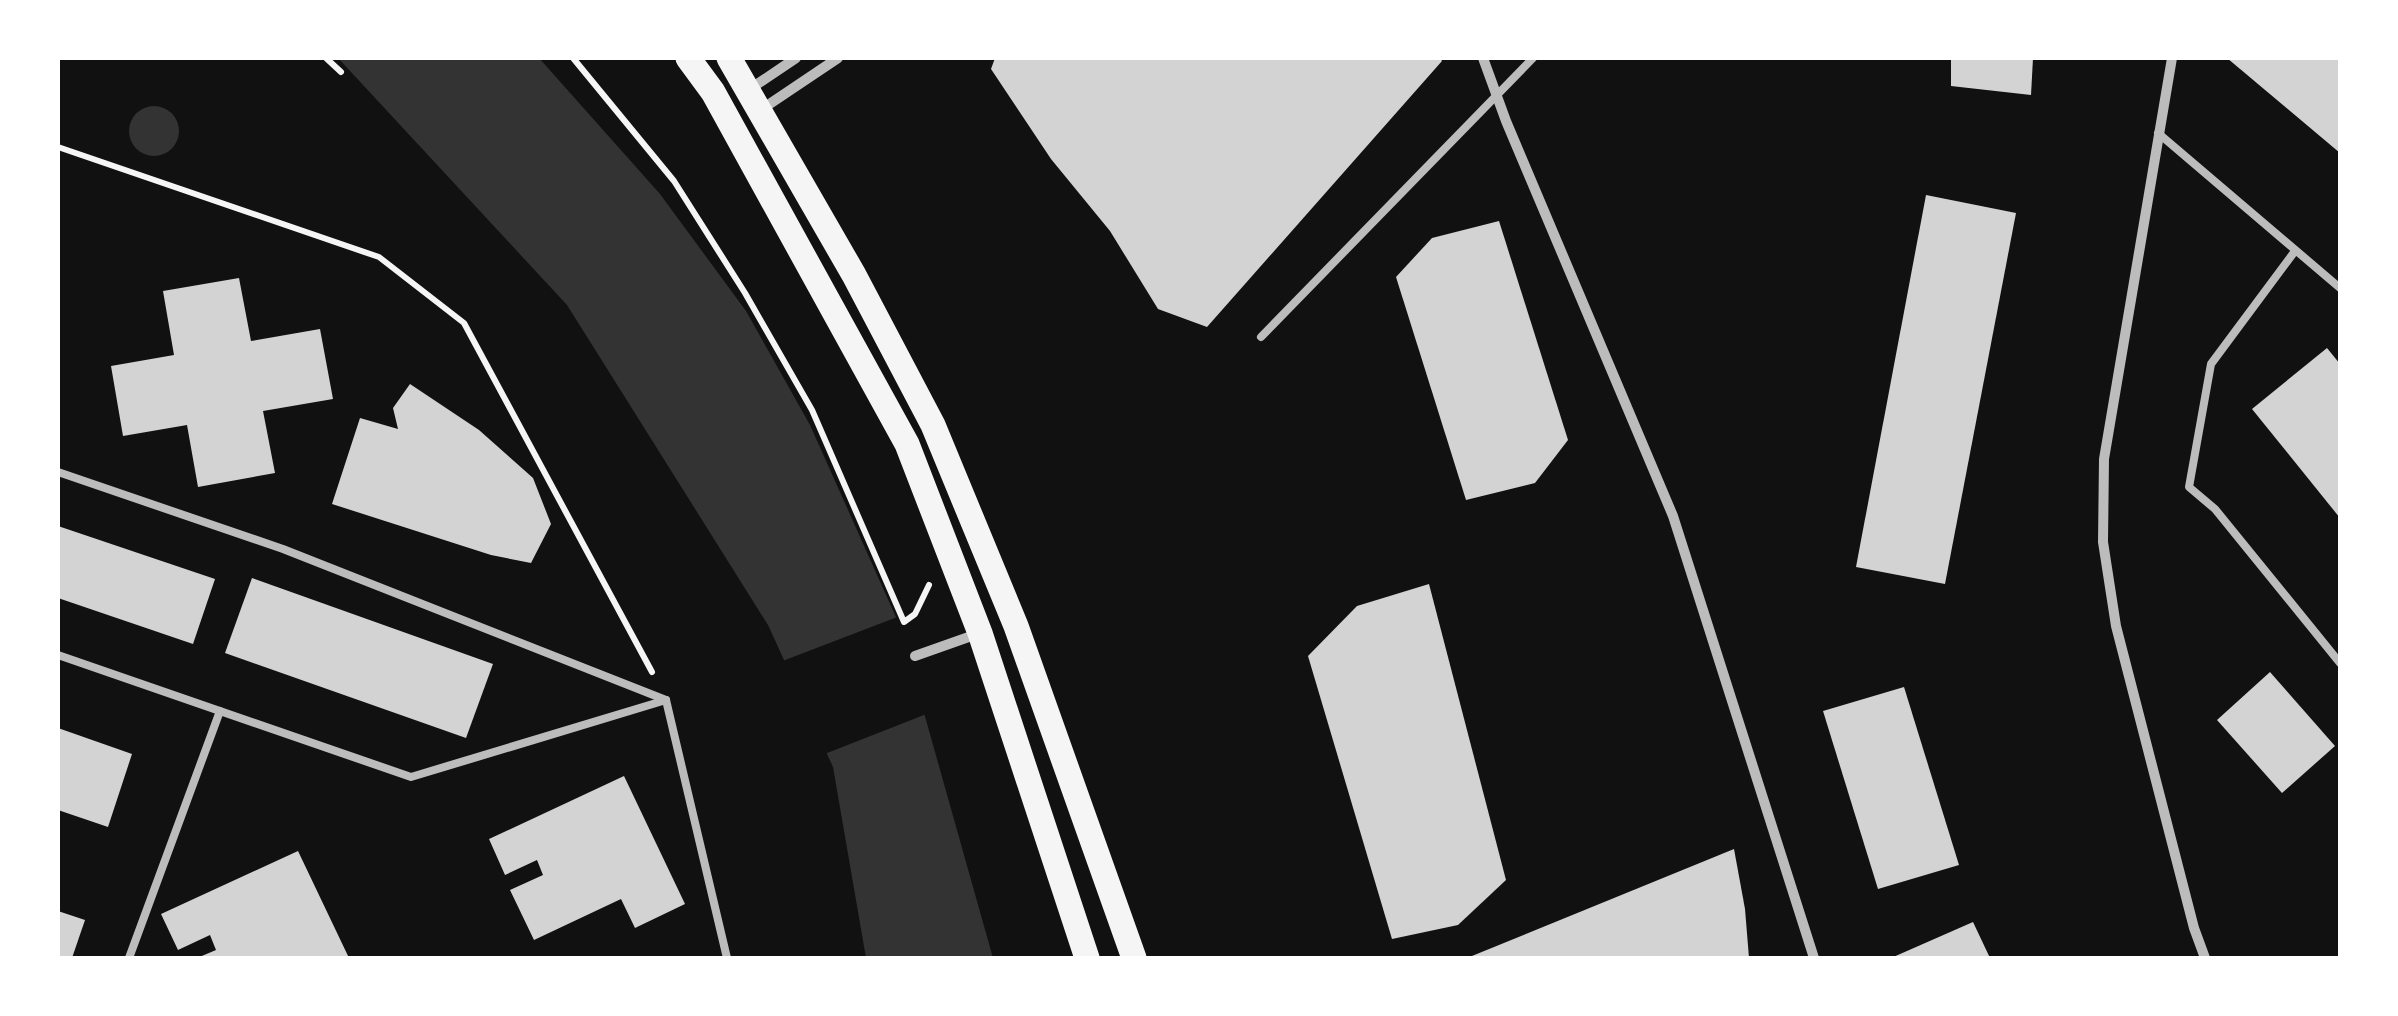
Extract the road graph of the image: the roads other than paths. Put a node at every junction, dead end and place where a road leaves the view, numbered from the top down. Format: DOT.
graph roads {
  1 [pos="688,58"];
  2 [pos="730,58"];
  3 [pos="796,58"];
  4 [pos="838,58"];
  5 [pos="1483,58"];
  6 [pos="1533,58"];
  7 [pos="2172,58"];
  8 [pos="1496,96"];
  9 [pos="755,99"];
  10 [pos="2158,133"];
  11 [pos="2295,251"];
  12 [pos="2340,288"];
  13 [pos="1262,336"];
  14 [pos="58,472"];
  15 [pos="980,633"];
  16 [pos="58,655"];
  17 [pos="916,656"];
  18 [pos="2340,664"];
  19 [pos="666,700"];
  20 [pos="220,710"];
  21 [pos="129,958"];
  22 [pos="727,958"];
  23 [pos="1087,958"];
  24 [pos="1134,958"];
  25 [pos="1814,958"];
  26 [pos="2204,958"];
  1 -- 15 [label="main road"];
  2 -- 9 [label="main road"];
  3 -- 9 [label="street"];
  4 -- 9 [label="street"];
  5 -- 8 [label="street"];
  6 -- 8 [label="lane"];
  7 -- 10 [label="street"];
  8 -- 13 [label="lane"];
  8 -- 25 [label="street"];
  9 -- 24 [label="main road"];
  10 -- 11 [label="lane"];
  10 -- 26 [label="street"];
  11 -- 12 [label="lane"];
  11 -- 18 [label="lane"];
  14 -- 19 [label="lane"];
  15 -- 17 [label="street"];
  15 -- 23 [label="main road"];
  16 -- 20 [label="lane"];
  19 -- 20 [label="lane"];
  19 -- 22 [label="lane"];
  20 -- 21 [label="lane"];
}
